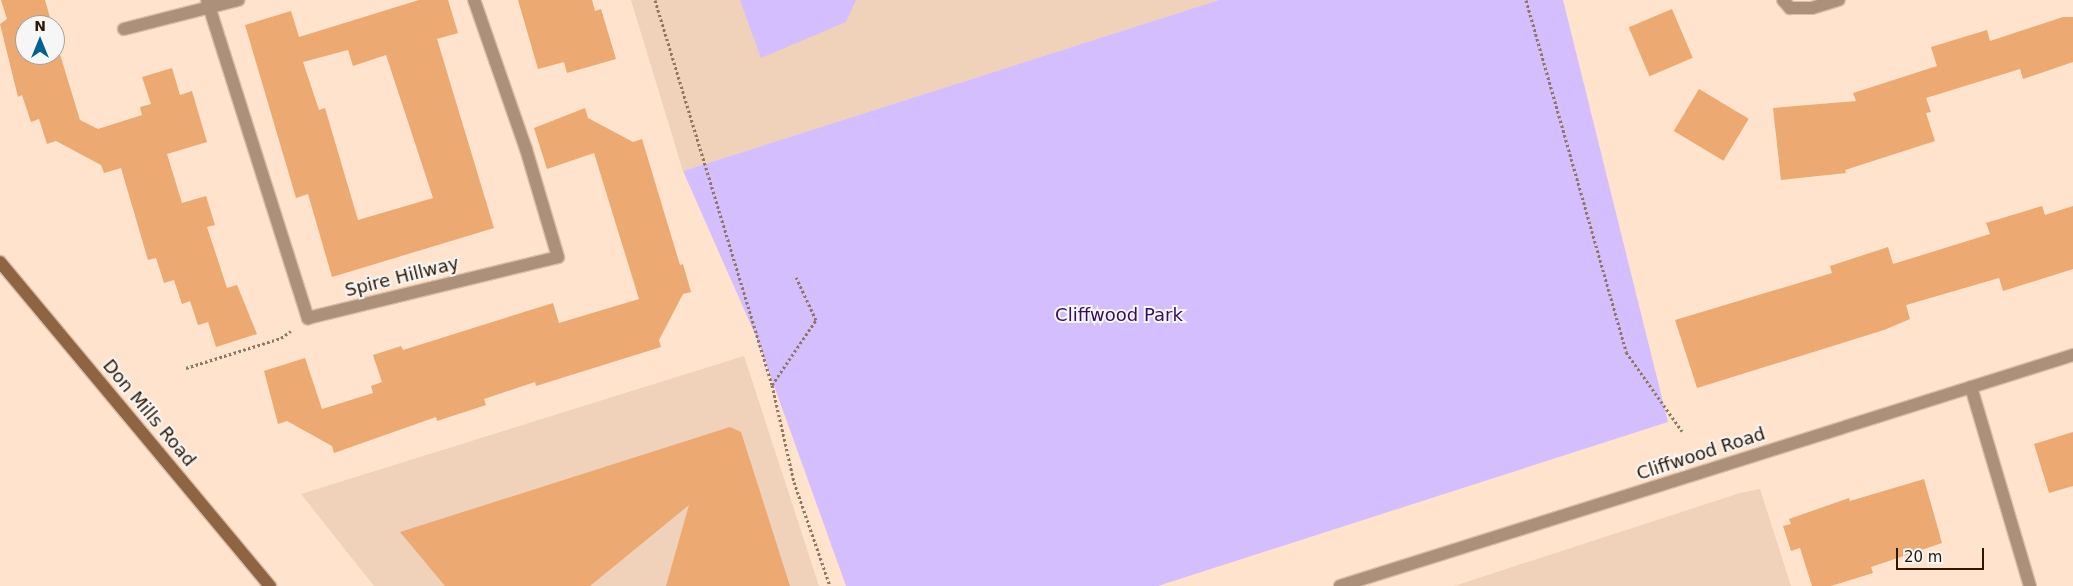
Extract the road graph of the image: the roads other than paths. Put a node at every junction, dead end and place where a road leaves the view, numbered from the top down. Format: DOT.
graph roads {
  1 [pos="238,0"];
  2 [pos="474,0"];
  3 [pos="1783,0"];
  4 [pos="1839,0"];
  5 [pos="208,4"];
  6 [pos="124,29"];
  7 [pos="0,262"];
  8 [pos="2073,355"];
  9 [pos="1971,387"];
  10 [pos="270,586"];
  11 [pos="1340,586"];
  12 [pos="2030,586"];
  1 -- 5 [label="street"];
  2 -- 5 [label="street, Spire Hillway"];
  3 -- 4 [label="street"];
  5 -- 6 [label="street"];
  7 -- 10 [label="main road, Don Mills Road"];
  8 -- 9 [label="street, Cliffwood Road"];
  9 -- 11 [label="street, Cliffwood Road"];
  9 -- 12 [label="street"];
}
